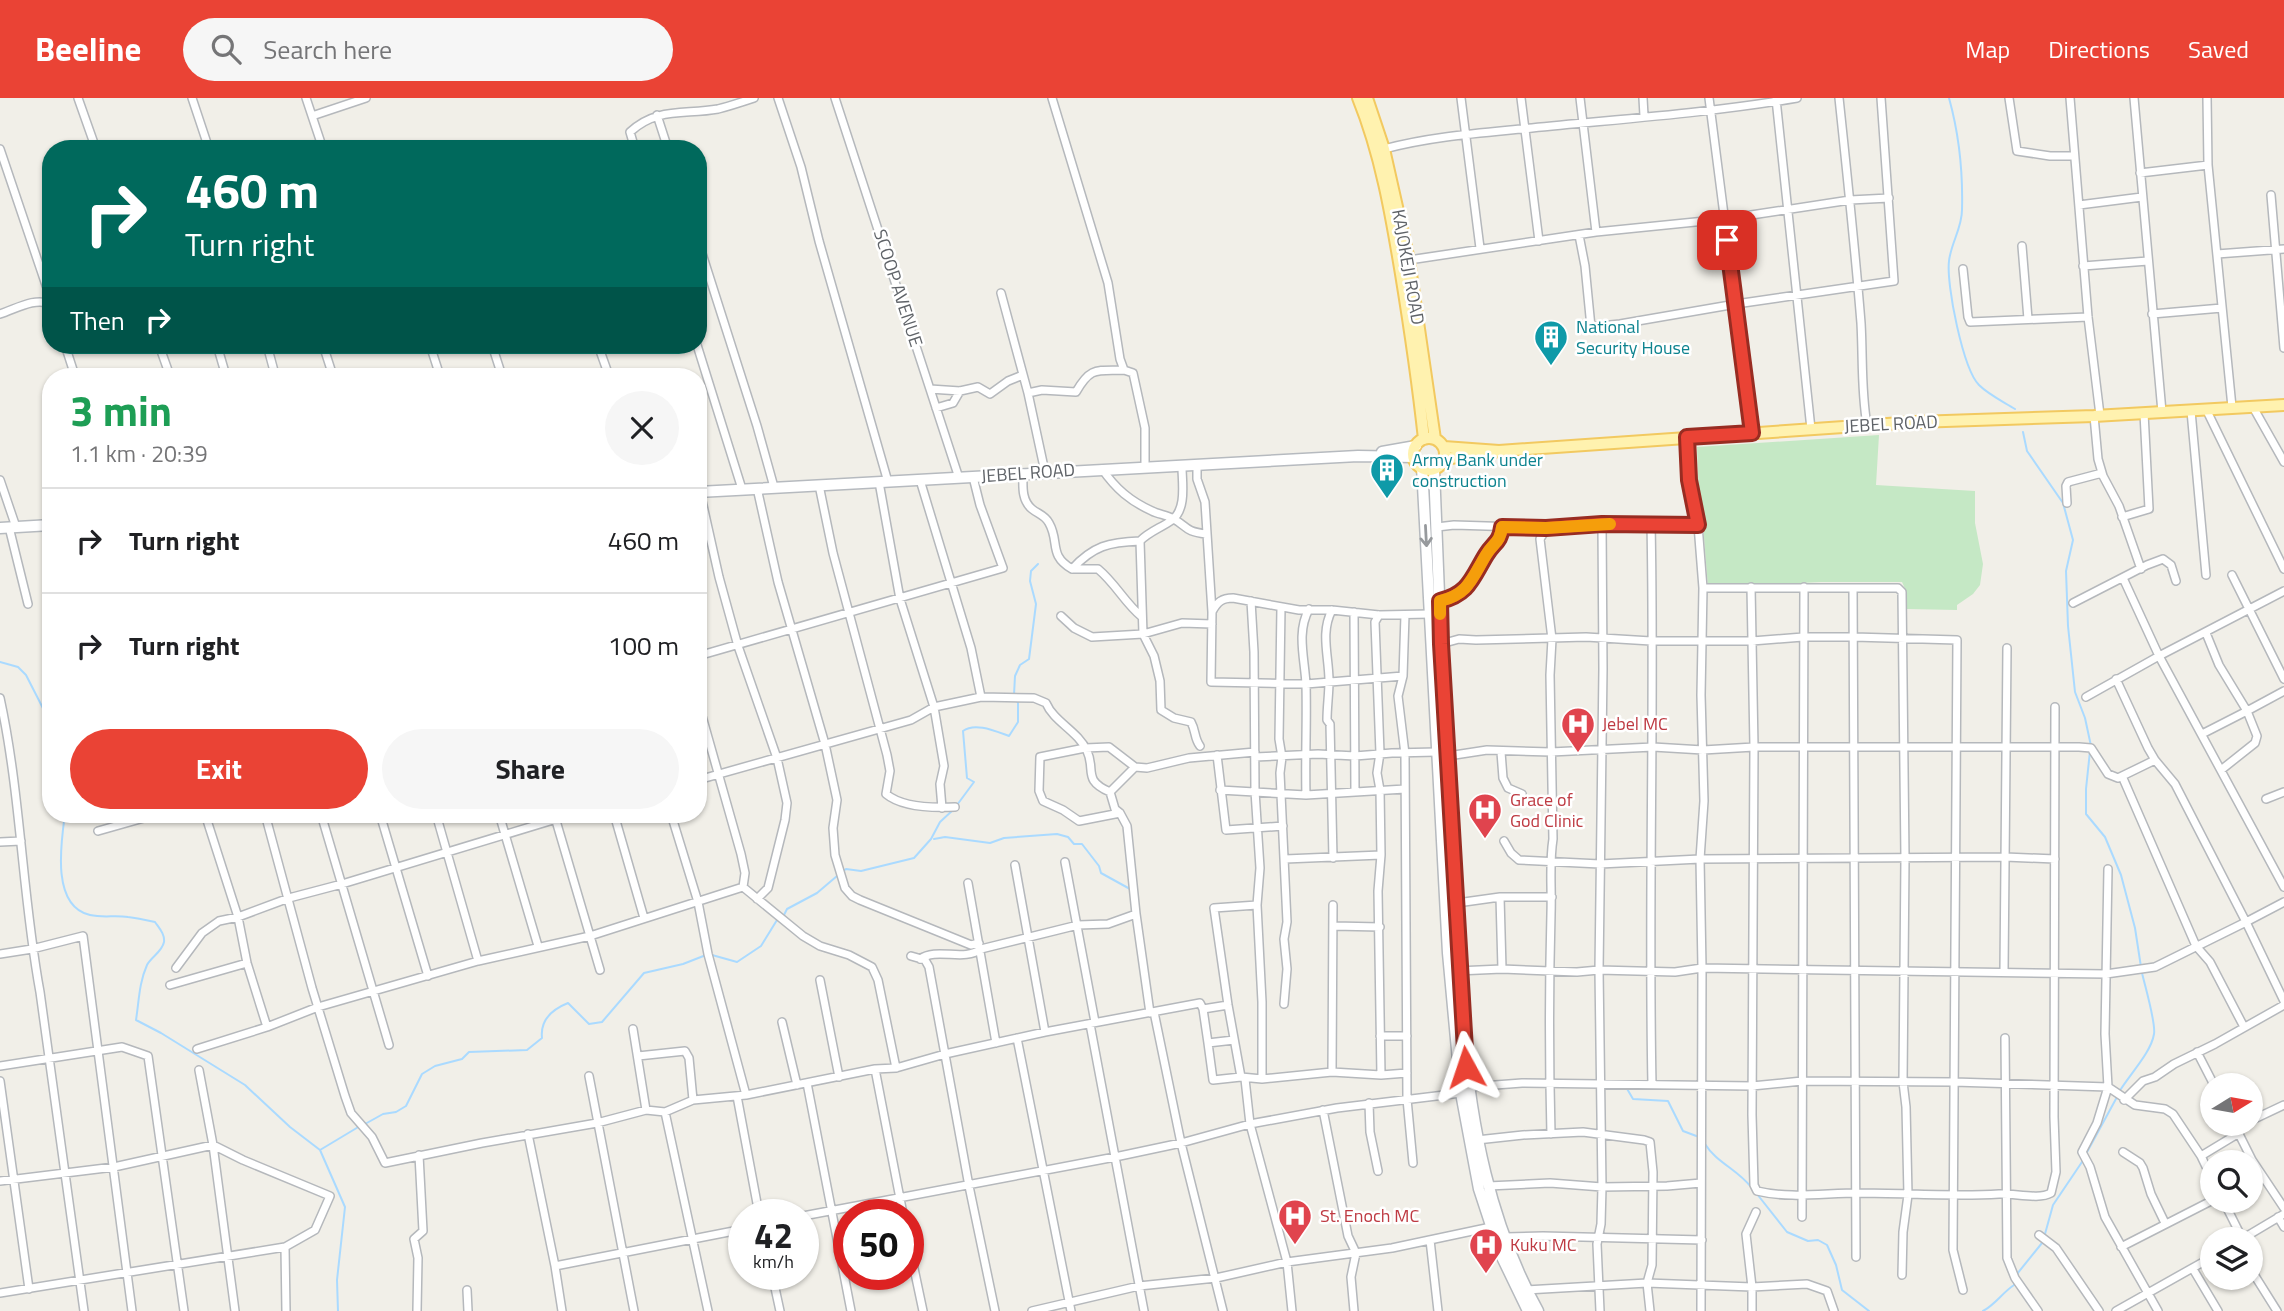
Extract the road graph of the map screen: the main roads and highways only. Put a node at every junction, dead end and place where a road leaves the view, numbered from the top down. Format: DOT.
graph roads {
  1 [pos="1358,98"];
  2 [pos="1367,98"];
  3 [pos="2284,405"];
  4 [pos="1430,448"];
  5 [pos="1422,467"];
  6 [pos="1434,469"];
  7 [pos="707,491"];
  8 [pos="42,525"];
  9 [pos="9,527"];
  10 [pos="1455,972"];
  11 [pos="1465,1090"];
  12 [pos="1528,1311"];
  13 [pos="1538,1311"];
  1 -- 4 [label="main road, KAJOKEJI ROAD"];
  2 -- 4 [label="main road, KAJOKEJI ROAD"];
  3 -- 4 [label="main road, JEBEL ROAD"];
  4 -- 5 [label="main road"];
  4 -- 6 [label="main road"];
  4 -- 7 [label="main road, JEBEL ROAD"];
  5 -- 6 [label="main road"];
  5 -- 10 [label="main road, one-way"];
  6 -- 10 [label="main road"];
  8 -- 9 [label="main road"];
  10 -- 11 [label="main road"];
  11 -- 12 [label="main road"];
  11 -- 13 [label="main road"];
}
